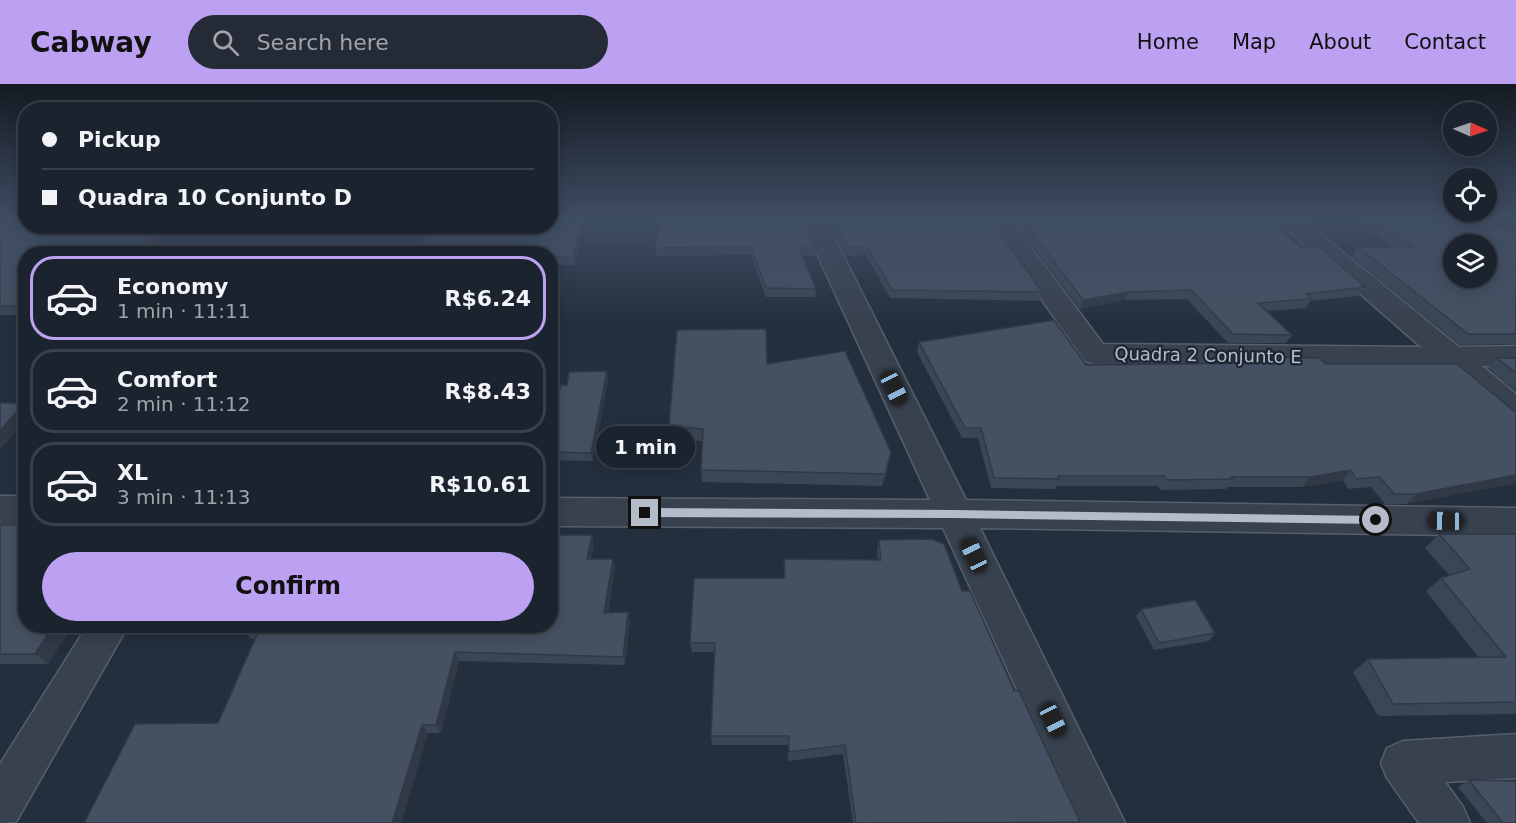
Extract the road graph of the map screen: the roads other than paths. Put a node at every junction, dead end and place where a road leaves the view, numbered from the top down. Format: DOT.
graph roads {
  1 [pos="829,253"];
  2 [pos="1022,253"];
  3 [pos="1328,253"];
  4 [pos="1516,356"];
  5 [pos="1452,357"];
  6 [pos="1516,411"];
  7 [pos="0,510"];
  8 [pos="18,510"];
  9 [pos="558,512"];
  10 [pos="954,514"];
  11 [pos="1516,522"];
  12 [pos="104,633"];
  13 [pos="1516,756"];
  14 [pos="0,806"];
  15 [pos="1102,823"];
  16 [pos="1447,823"];
  1 -- 10 [label="street"];
  2 -- 5 [label="street, Quadra 2 Conjunto E"];
  3 -- 5 [label="street"];
  4 -- 5 [label="street, Quadra 2 Conjunto E"];
  5 -- 6 [label="street"];
  7 -- 8 [label="street"];
  9 -- 10 [label="street"];
  10 -- 11 [label="street"];
  10 -- 15 [label="street"];
  12 -- 14 [label="street"];
  13 -- 16 [label="street"];
}
